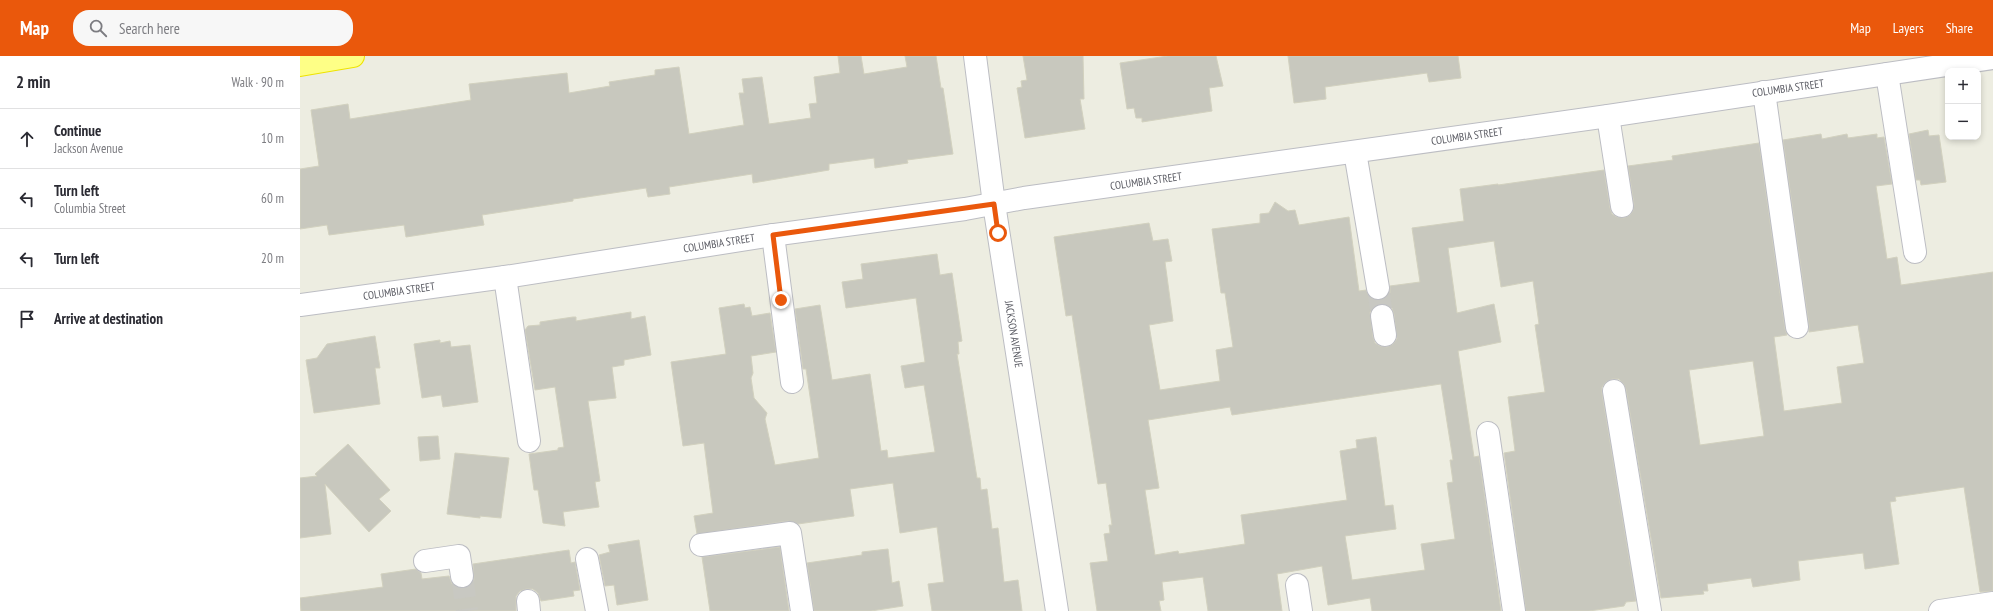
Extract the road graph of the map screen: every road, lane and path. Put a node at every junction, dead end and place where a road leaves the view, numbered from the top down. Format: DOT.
graph roads {
  1 [pos="353,56"];
  2 [pos="975,56"];
  3 [pos="1993,58"];
  4 [pos="300,65"];
  5 [pos="1887,74"];
  6 [pos="1764,92"];
  7 [pos="1608,116"];
  8 [pos="1355,152"];
  9 [pos="994,204"];
  10 [pos="1622,206"];
  11 [pos="773,235"];
  12 [pos="1915,252"];
  13 [pos="505,276"];
  14 [pos="1378,288"];
  15 [pos="300,305"];
  16 [pos="1797,327"];
  17 [pos="792,382"];
  18 [pos="1614,391"];
  19 [pos="1488,433"];
  20 [pos="529,441"];
  21 [pos="701,545"];
  22 [pos="588,559"];
  23 [pos="425,561"];
  24 [pos="462,576"];
  25 [pos="1297,585"];
  26 [pos="1993,603"];
  27 [pos="597,611"];
  28 [pos="802,611"];
  29 [pos="1057,611"];
  30 [pos="1301,611"];
  31 [pos="1514,611"];
  32 [pos="1650,611"];
  33 [pos="1940,611"];
  1 -- 4 [label="highway"];
  2 -- 9 [label="street, JACKSON AVENUE"];
  3 -- 5 [label="street, COLUMBIA STREET"];
  5 -- 6 [label="street, COLUMBIA STREET"];
  5 -- 12 [label="street"];
  6 -- 7 [label="street, COLUMBIA STREET"];
  6 -- 16 [label="street"];
  7 -- 8 [label="street, COLUMBIA STREET"];
  7 -- 10 [label="street"];
  8 -- 9 [label="street, COLUMBIA STREET"];
  8 -- 14 [label="street"];
  9 -- 11 [label="street, COLUMBIA STREET"];
  9 -- 29 [label="street, JACKSON AVENUE"];
  11 -- 13 [label="street, COLUMBIA STREET"];
  11 -- 17 [label="street"];
  13 -- 15 [label="street, COLUMBIA STREET"];
  13 -- 20 [label="street"];
  18 -- 32 [label="street"];
  19 -- 31 [label="street"];
  21 -- 28 [label="street"];
  22 -- 27 [label="street"];
  23 -- 24 [label="street"];
  25 -- 30 [label="street"];
  26 -- 33 [label="street"];
}
